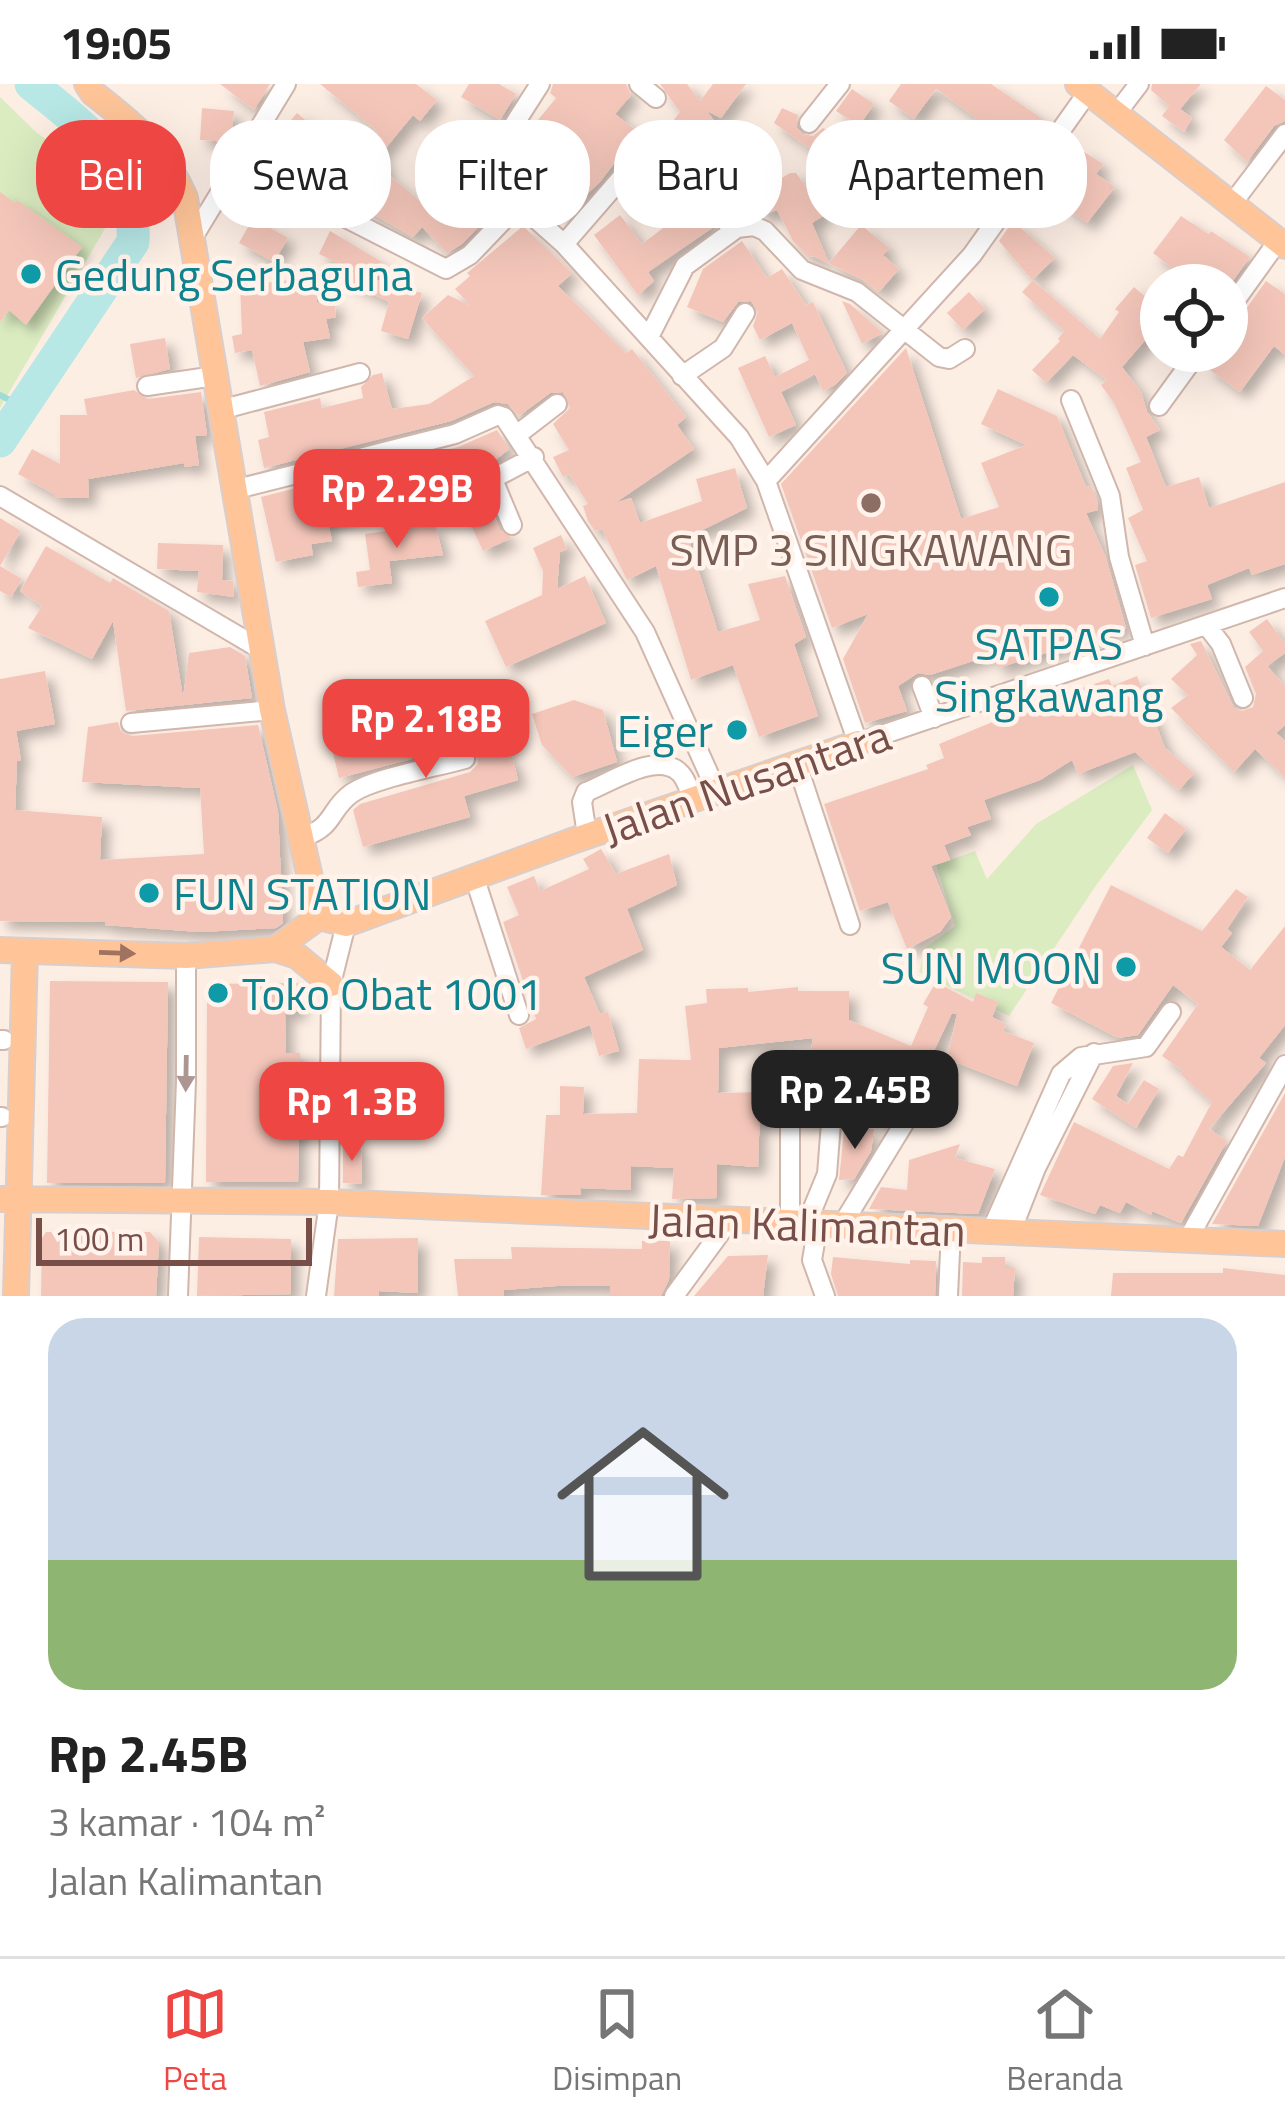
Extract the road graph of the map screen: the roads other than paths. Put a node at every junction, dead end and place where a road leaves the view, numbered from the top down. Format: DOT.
graph roads {
  1 [pos="87,84"];
  2 [pos="286,84"];
  3 [pos="540,84"];
  4 [pos="639,84"];
  5 [pos="840,84"];
  6 [pos="1139,84"];
  7 [pos="1083,88"];
  8 [pos="656,98"];
  9 [pos="1117,114"];
  10 [pos="264,120"];
  11 [pos="517,120"];
  12 [pos="811,120"];
  13 [pos="1285,134"];
  14 [pos="614,186"];
  15 [pos="1231,205"];
  16 [pos="210,209"];
  17 [pos="366,228"];
  18 [pos="495,228"];
  19 [pos="546,228"];
  20 [pos="729,228"];
  21 [pos="730,232"];
  22 [pos="192,239"];
  23 [pos="564,244"];
  24 [pos="1282,244"];
  25 [pos="1248,286"];
  26 [pos="745,313"];
  27 [pos="905,332"];
  28 [pos="649,337"];
  29 [pos="964,349"];
  30 [pos="1184,372"];
  31 [pos="360,373"];
  32 [pos="214,376"];
  33 [pos="682,376"];
  34 [pos="147,386"];
  35 [pos="1071,400"];
  36 [pos="557,404"];
  37 [pos="1159,406"];
  38 [pos="220,410"];
  39 [pos="518,434"];
  40 [pos="533,457"];
  41 [pos="766,481"];
  42 [pos="233,490"];
  43 [pos="0,496"];
  44 [pos="512,525"];
  45 [pos="1285,598"];
  46 [pos="1207,626"];
  47 [pos="1145,646"];
  48 [pos="262,650"];
  49 [pos="922,686"];
  50 [pos="1243,698"];
  51 [pos="272,710"];
  52 [pos="934,718"];
  53 [pos="130,723"];
  54 [pos="858,743"];
  55 [pos="465,759"];
  56 [pos="796,764"];
  57 [pos="705,794"];
  58 [pos="587,836"];
  59 [pos="303,837"];
  60 [pos="473,876"];
  61 [pos="319,917"];
  62 [pos="346,924"];
  63 [pos="850,925"];
  64 [pos="275,949"];
  65 [pos="12,950"];
  66 [pos="186,956"];
  67 [pos="331,984"];
  68 [pos="1171,1012"];
  69 [pos="519,1016"];
  70 [pos="1285,1065"];
  71 [pos="936,1070"];
  72 [pos="790,1124"];
  73 [pos="831,1124"];
  74 [pos="10,1199"];
  75 [pos="329,1202"];
  76 [pos="181,1203"];
  77 [pos="729,1222"];
  78 [pos="814,1225"];
  79 [pos="951,1230"];
  80 [pos="1001,1232"];
  81 [pos="1187,1239"];
  82 [pos="1285,1244"];
  83 [pos="16,1296"];
  84 [pos="178,1296"];
  85 [pos="316,1296"];
  86 [pos="674,1296"];
  87 [pos="825,1296"];
  88 [pos="948,1296"];
  1 -- 22 [label="main road"];
  2 -- 10 [label="street"];
  3 -- 11 [label="street"];
  4 -- 8 [label="street"];
  5 -- 12 [label="street"];
  6 -- 9 [label="street"];
  7 -- 9 [label="main road"];
  7 -- 27 [label="street"];
  9 -- 15 [label="main road"];
  13 -- 15 [label="street"];
  14 -- 23 [label="street"];
  15 -- 24 [label="main road"];
  16 -- 22 [label="street"];
  17 -- 18 [label="street"];
  19 -- 23 [label="street"];
  20 -- 21 [label="street"];
  21 -- 27 [label="street"];
  21 -- 28 [label="street"];
  22 -- 32 [label="main road"];
  23 -- 28 [label="street"];
  24 -- 25 [label="street"];
  26 -- 33 [label="street"];
  27 -- 29 [label="street"];
  27 -- 41 [label="street"];
  28 -- 33 [label="street"];
  30 -- 37 [label="street"];
  31 -- 38 [label="street"];
  32 -- 34 [label="street"];
  32 -- 38 [label="main road"];
  33 -- 41 [label="street"];
  35 -- 47 [label="street"];
  36 -- 39 [label="street"];
  38 -- 42 [label="main road"];
  39 -- 40 [label="street"];
  39 -- 42 [label="street"];
  40 -- 44 [label="street"];
  40 -- 57 [label="street"];
  41 -- 54 [label="street"];
  42 -- 48 [label="main road"];
  43 -- 48 [label="street"];
  45 -- 46 [label="street, Jalan Nusantara"];
  46 -- 47 [label="street, Jalan Nusantara"];
  46 -- 50 [label="street"];
  47 -- 52 [label="street, Jalan Nusantara"];
  48 -- 51 [label="main road"];
  49 -- 52 [label="street"];
  51 -- 53 [label="street"];
  51 -- 59 [label="main road"];
  52 -- 54 [label="street, Jalan Nusantara"];
  54 -- 56 [label="main road, Jalan Nusantara"];
  55 -- 59 [label="street"];
  56 -- 57 [label="main road, Jalan Nusantara"];
  56 -- 63 [label="street"];
  57 -- 58 [label="main road, Jalan Nusantara"];
  57 -- 58 [label="street"];
  58 -- 60 [label="main road, Jalan Nusantara"];
  59 -- 61 [label="main road"];
  60 -- 62 [label="main road, Jalan Nusantara"];
  60 -- 69 [label="street"];
  61 -- 62 [label="main road"];
  61 -- 64 [label="main road"];
  62 -- 67 [label="street"];
  64 -- 66 [label="main road"];
  64 -- 67 [label="main road"];
  65 -- 66 [label="main road, one-way"];
  65 -- 74 [label="main road"];
  66 -- 76 [label="street, one-way"];
  67 -- 75 [label="street"];
  68 -- 80 [label="street"];
  70 -- 81 [label="street"];
  71 -- 78 [label="street"];
  72 -- 78 [label="street"];
  73 -- 78 [label="street"];
  74 -- 76 [label="main road, Jalan Kalimantan"];
  74 -- 83 [label="main road"];
  75 -- 76 [label="main road, Jalan Kalimantan"];
  75 -- 77 [label="main road, Jalan Kalimantan"];
  75 -- 85 [label="street"];
  76 -- 84 [label="street"];
  77 -- 78 [label="main road, Jalan Kalimantan"];
  77 -- 86 [label="street"];
  78 -- 79 [label="main road, Jalan Kalimantan"];
  78 -- 87 [label="street"];
  79 -- 80 [label="main road, Jalan Kalimantan"];
  79 -- 88 [label="street"];
  80 -- 81 [label="main road, Jalan Kalimantan"];
  81 -- 82 [label="main road, Jalan Kalimantan"];
}
